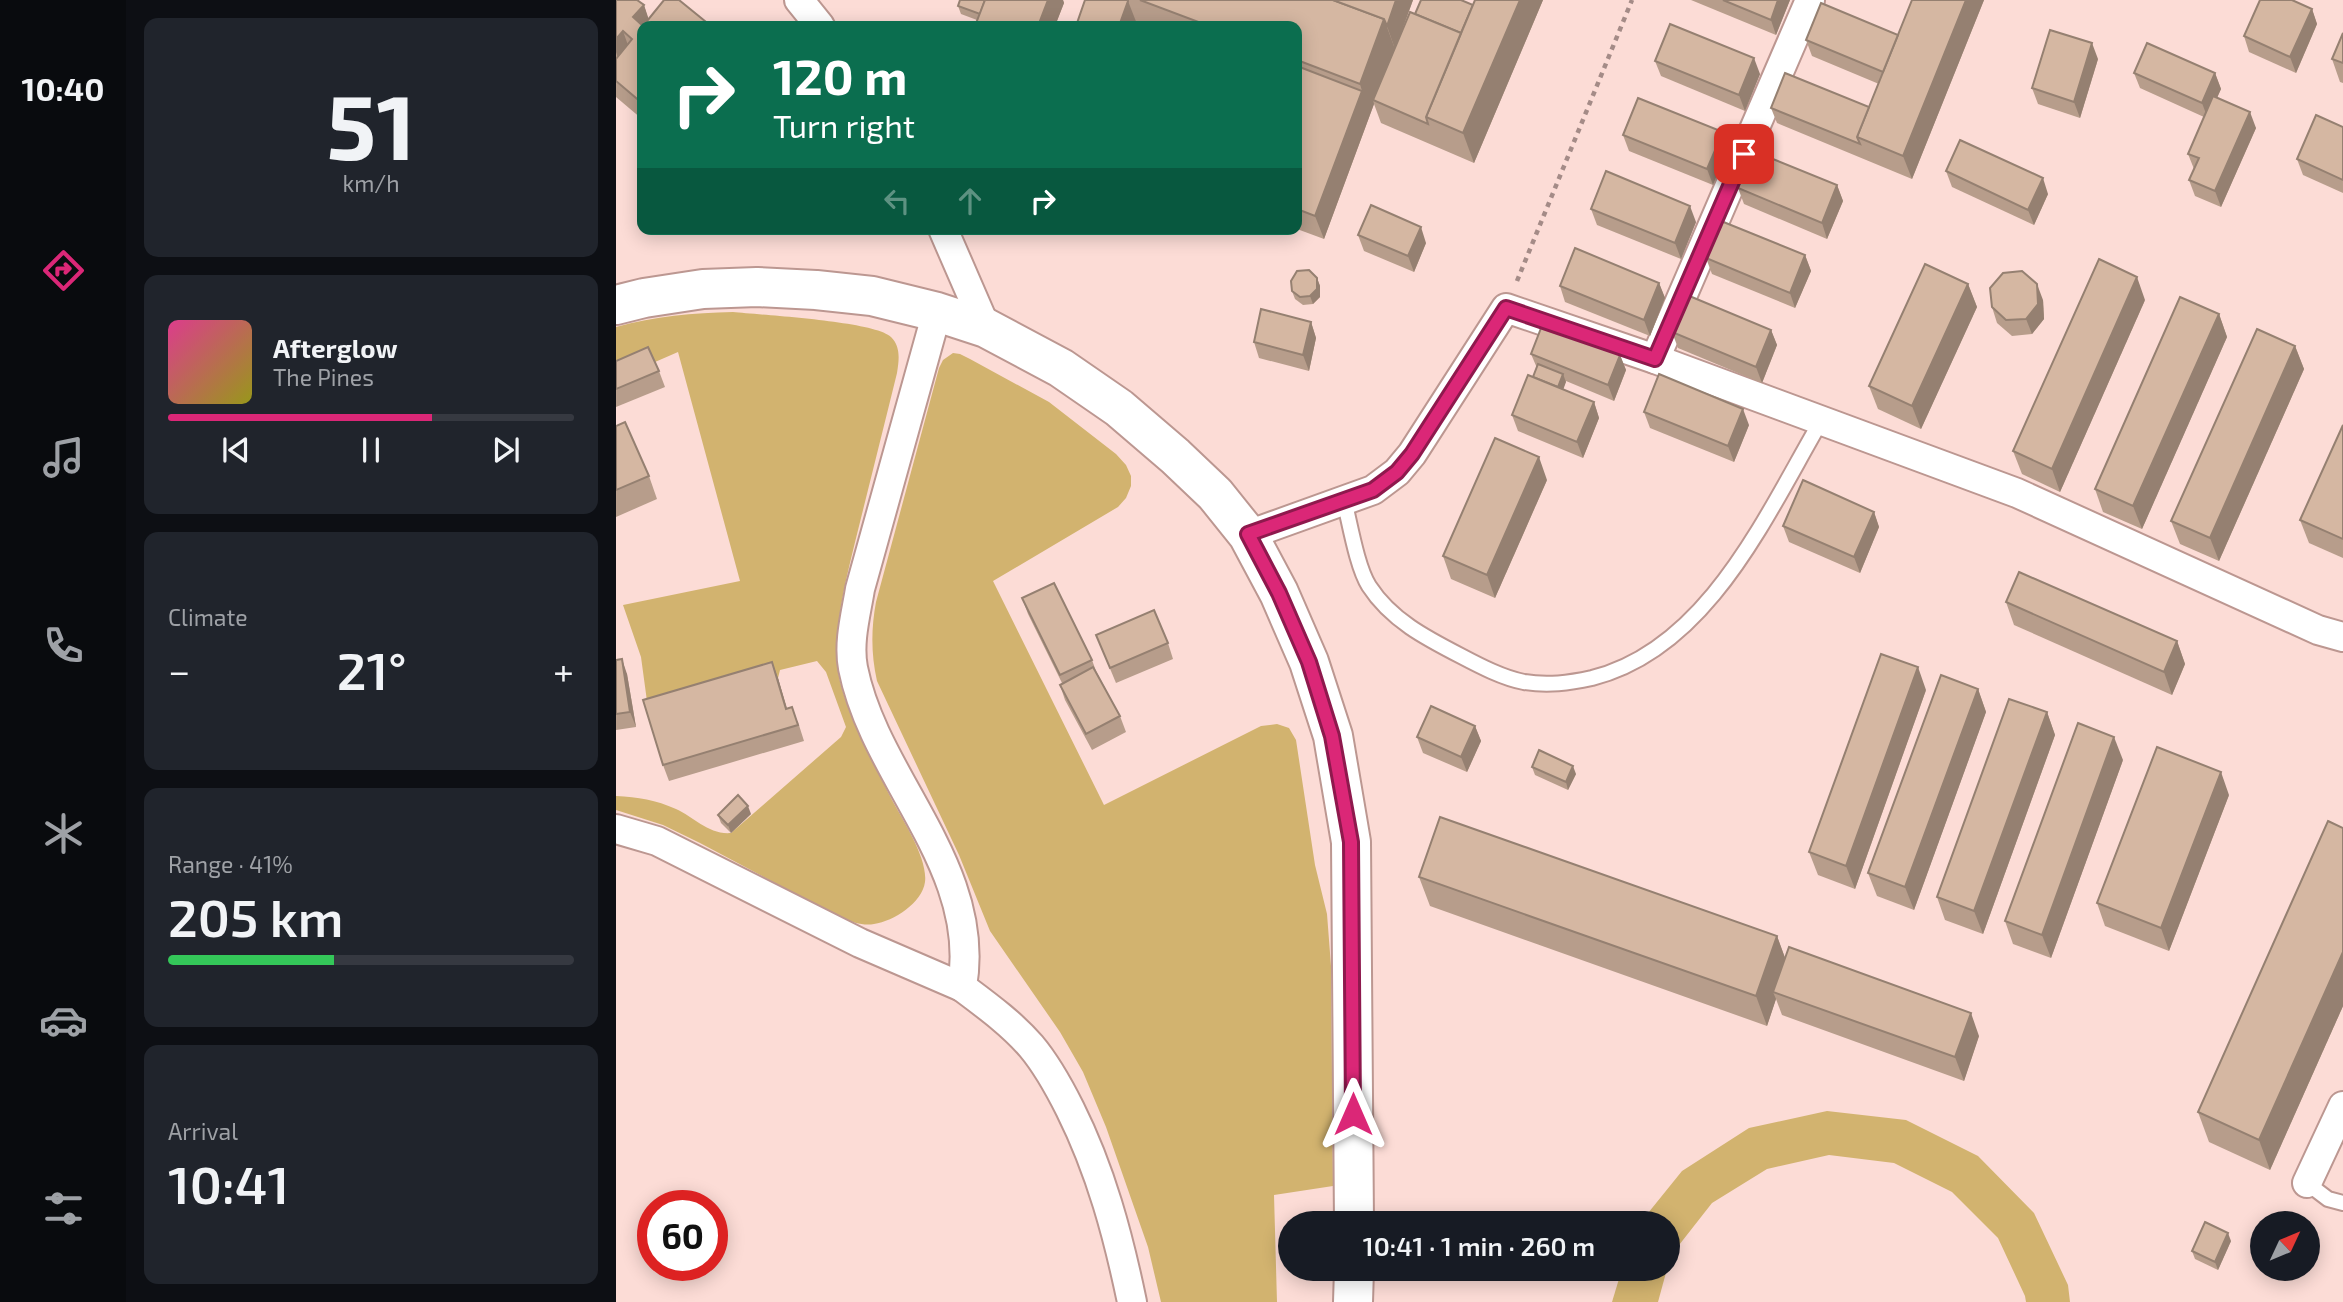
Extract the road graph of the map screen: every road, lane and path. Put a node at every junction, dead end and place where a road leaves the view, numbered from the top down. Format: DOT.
graph roads {
  1 [pos="799,0"];
  2 [pos="1632,0"];
  3 [pos="1810,0"];
  4 [pos="816,21"];
  5 [pos="946,235"];
  6 [pos="616,305"];
  7 [pos="1506,308"];
  8 [pos="937,312"];
  9 [pos="986,328"];
  10 [pos="1655,359"];
  11 [pos="1821,421"];
  12 [pos="1344,500"];
  13 [pos="1248,534"];
  14 [pos="2343,637"];
  15 [pos="616,829"];
  16 [pos="962,987"];
  17 [pos="2343,1106"];
  18 [pos="2307,1183"];
  19 [pos="2343,1203"];
  20 [pos="1354,1211"];
  21 [pos="1354,1281"];
  22 [pos="1132,1302"];
  23 [pos="1353,1302"];
  1 -- 4 [label="street"];
  2 -- 7 [label="path"];
  3 -- 10 [label="street"];
  5 -- 9 [label="street"];
  6 -- 8 [label="main road"];
  7 -- 10 [label="street"];
  7 -- 12 [label="street"];
  8 -- 9 [label="main road"];
  8 -- 16 [label="street"];
  9 -- 13 [label="main road"];
  10 -- 11 [label="street"];
  11 -- 12 [label="lane"];
  11 -- 14 [label="street"];
  12 -- 13 [label="street"];
  13 -- 20 [label="main road"];
  15 -- 16 [label="street"];
  16 -- 22 [label="street"];
  17 -- 18 [label="street"];
  18 -- 19 [label="lane"];
  21 -- 23 [label="main road"];
}
